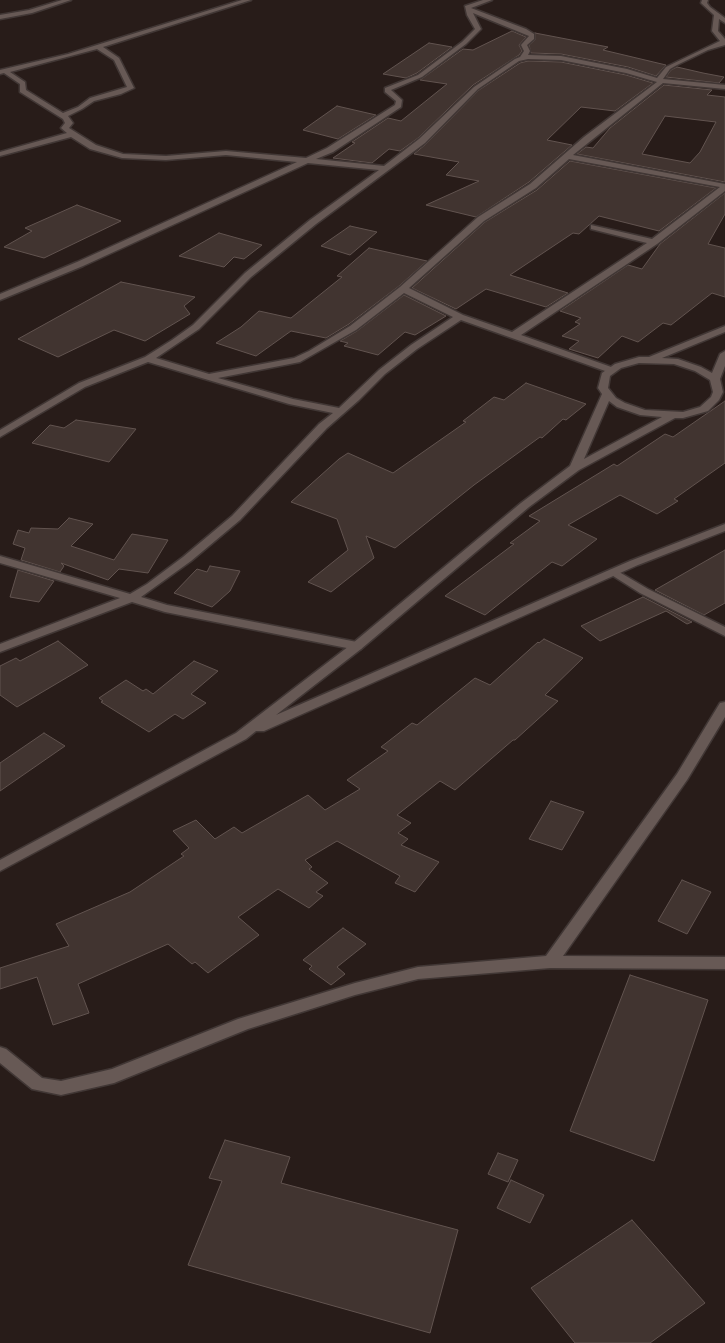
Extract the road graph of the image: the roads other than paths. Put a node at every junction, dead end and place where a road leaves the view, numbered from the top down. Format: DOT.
graph roads {
  1 [pos="68,0"];
  2 [pos="248,0"];
  3 [pos="489,0"];
  4 [pos="705,0"];
  5 [pos="470,11"];
  6 [pos="716,16"];
  7 [pos="0,17"];
  8 [pos="725,21"];
  9 [pos="725,43"];
  10 [pos="98,46"];
  11 [pos="523,58"];
  12 [pos="3,72"];
  13 [pos="660,80"];
  14 [pos="725,87"];
  15 [pos="63,116"];
  16 [pos="72,134"];
  17 [pos="0,154"];
  18 [pos="567,156"];
  19 [pos="308,162"];
  20 [pos="385,168"];
  21 [pos="725,187"];
  22 [pos="594,227"];
  23 [pos="654,242"];
  24 [pos="403,289"];
  25 [pos="0,296"];
  26 [pos="460,317"];
  27 [pos="725,329"];
  28 [pos="513,336"];
  29 [pos="725,354"];
  30 [pos="148,359"];
  31 [pos="650,359"];
  32 [pos="611,370"];
  33 [pos="206,377"];
  34 [pos="715,379"];
  35 [pos="607,394"];
  36 [pos="340,411"];
  37 [pos="671,416"];
  38 [pos="0,434"];
  39 [pos="575,468"];
  40 [pos="725,527"];
  41 [pos="0,559"];
  42 [pos="614,572"];
  43 [pos="129,599"];
  44 [pos="725,632"];
  45 [pos="357,646"];
  46 [pos="0,648"];
  47 [pos="725,706"];
  48 [pos="240,736"];
  49 [pos="0,866"];
  50 [pos="550,962"];
  51 [pos="725,962"];
  52 [pos="0,1054"];
  1 -- 7 [label="street"];
  2 -- 10 [label="street"];
  3 -- 5 [label="street"];
  4 -- 6 [label="street"];
  5 -- 11 [label="street"];
  5 -- 19 [label="street"];
  6 -- 8 [label="street"];
  6 -- 9 [label="street"];
  9 -- 13 [label="street"];
  10 -- 12 [label="street"];
  10 -- 15 [label="street"];
  11 -- 13 [label="street"];
  11 -- 20 [label="street"];
  12 -- 15 [label="street"];
  13 -- 14 [label="street"];
  13 -- 18 [label="street"];
  15 -- 16 [label="street"];
  16 -- 17 [label="street"];
  16 -- 19 [label="street"];
  18 -- 21 [label="street"];
  18 -- 24 [label="street"];
  19 -- 20 [label="street"];
  19 -- 25 [label="street"];
  20 -- 30 [label="street"];
  21 -- 23 [label="street"];
  22 -- 23 [label="street"];
  23 -- 28 [label="street"];
  24 -- 26 [label="street"];
  24 -- 33 [label="street"];
  26 -- 28 [label="street"];
  26 -- 36 [label="street"];
  27 -- 31 [label="street"];
  28 -- 32 [label="street"];
  29 -- 34 [label="street"];
  30 -- 33 [label="street"];
  30 -- 38 [label="street"];
  31 -- 32 [label="street"];
  31 -- 34 [label="street"];
  32 -- 35 [label="street"];
  33 -- 36 [label="street"];
  34 -- 37 [label="street"];
  35 -- 37 [label="street"];
  35 -- 39 [label="street"];
  36 -- 43 [label="street"];
  37 -- 39 [label="street"];
  39 -- 45 [label="street"];
  40 -- 42 [label="street"];
  41 -- 43 [label="street"];
  42 -- 44 [label="street"];
  42 -- 48 [label="street"];
  43 -- 45 [label="street"];
  43 -- 46 [label="street"];
  45 -- 48 [label="street"];
  47 -- 50 [label="street"];
  48 -- 49 [label="street"];
  50 -- 51 [label="street"];
  50 -- 52 [label="street"];
}
